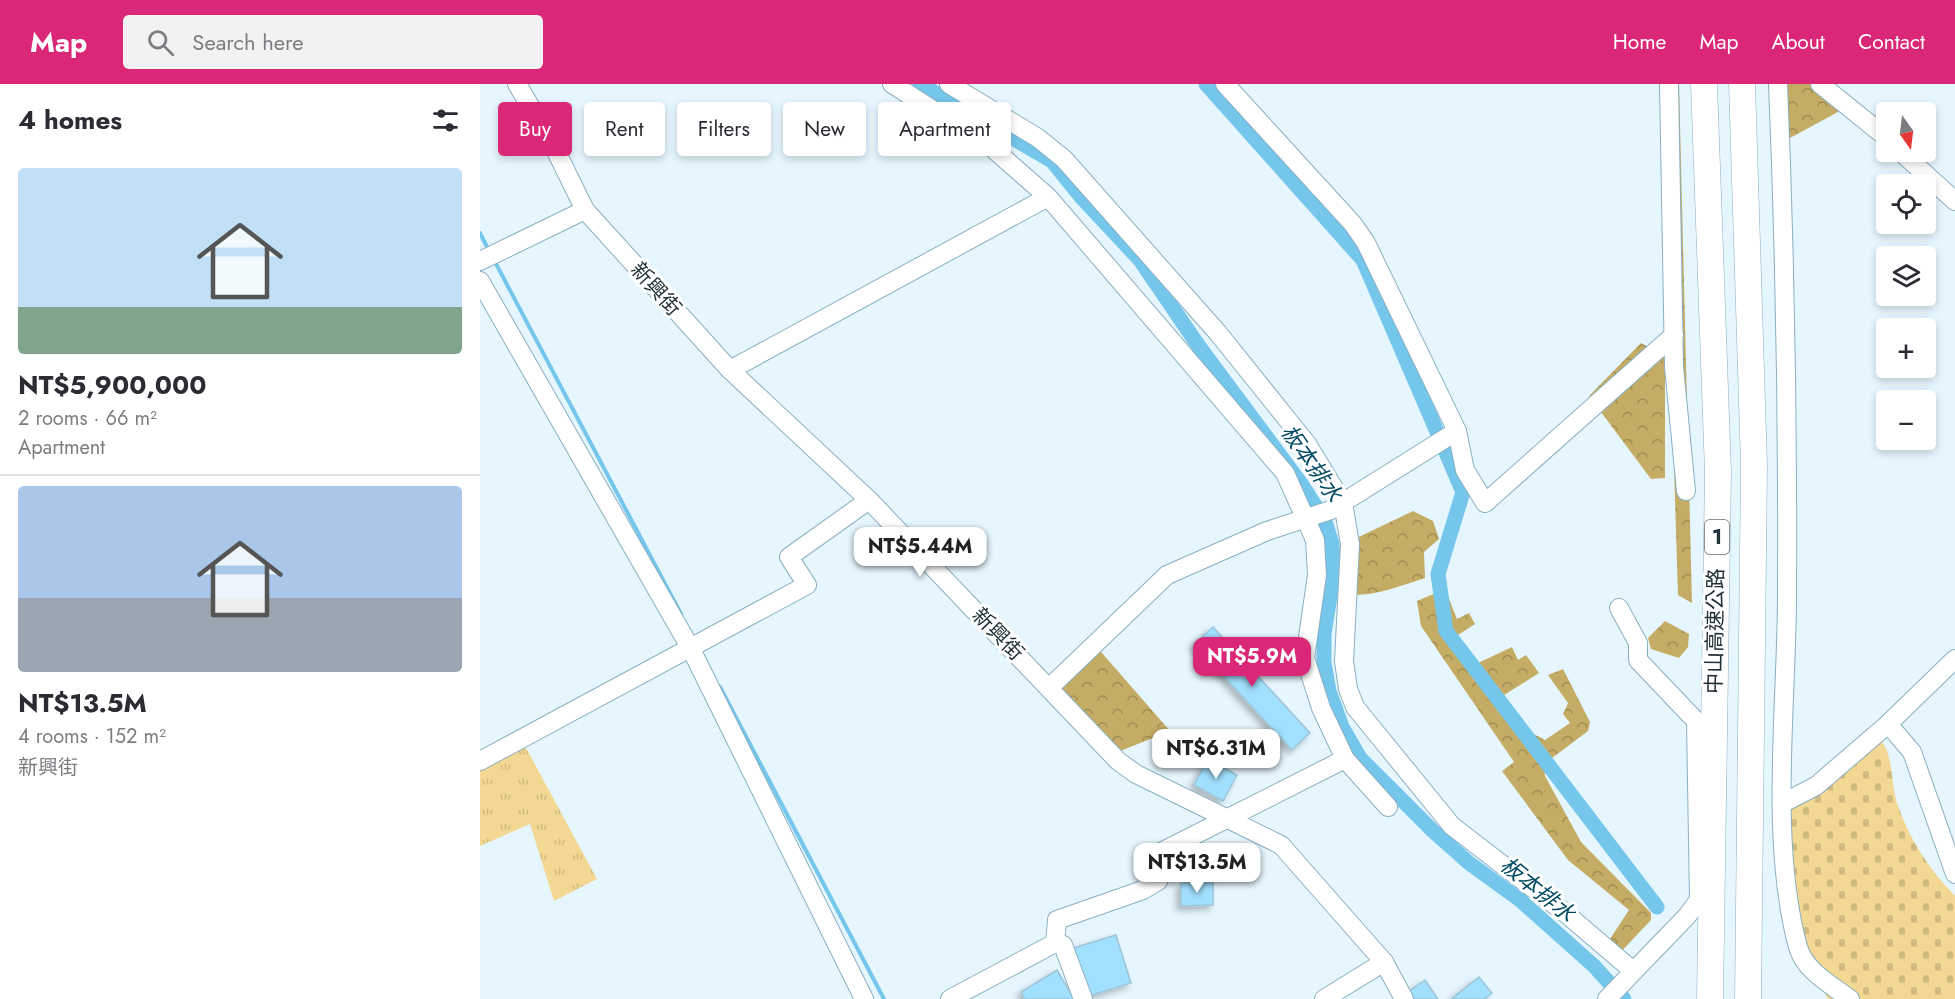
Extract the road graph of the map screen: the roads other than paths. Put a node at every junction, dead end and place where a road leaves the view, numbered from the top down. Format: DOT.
graph roads {
  1 [pos="517,84"];
  2 [pos="892,84"];
  3 [pos="949,84"];
  4 [pos="1670,84"];
  5 [pos="1704,84"];
  6 [pos="1742,84"];
  7 [pos="1778,84"];
  8 [pos="1820,84"];
  9 [pos="1231,86"];
  10 [pos="1876,129"];
  11 [pos="1912,162"];
  12 [pos="1048,197"];
  13 [pos="1955,201"];
  14 [pos="585,210"];
  15 [pos="480,261"];
  16 [pos="480,281"];
  17 [pos="1674,335"];
  18 [pos="730,370"];
  19 [pos="1456,431"];
  20 [pos="1686,491"];
  21 [pos="869,500"];
  22 [pos="1343,503"];
  23 [pos="1307,518"];
  24 [pos="1619,608"];
  25 [pos="691,649"];
  26 [pos="1955,659"];
  27 [pos="1049,688"];
  28 [pos="1888,724"];
  29 [pos="1345,759"];
  30 [pos="480,761"];
  31 [pos="1783,803"];
  32 [pos="1388,807"];
  33 [pos="1230,819"];
  34 [pos="1955,874"];
  35 [pos="1055,943"];
  36 [pos="1384,962"];
  37 [pos="1632,970"];
  38 [pos="864,999"];
  39 [pos="950,999"];
  40 [pos="1083,999"];
  41 [pos="1324,999"];
  42 [pos="1404,999"];
  43 [pos="1607,999"];
  44 [pos="1710,999"];
  45 [pos="1748,999"];
  46 [pos="1850,999"];
  1 -- 14 [label="street, 新興街"];
  2 -- 12 [label="street"];
  3 -- 22 [label="street"];
  4 -- 17 [label="street"];
  5 -- 44 [label="highway, 中山高速公路 / 1"];
  6 -- 45 [label="highway, 中山高速公路 / 1"];
  7 -- 31 [label="street"];
  8 -- 10 [label="street"];
  9 -- 19 [label="street"];
  11 -- 13 [label="street"];
  12 -- 18 [label="street"];
  12 -- 23 [label="street"];
  14 -- 15 [label="street"];
  14 -- 18 [label="street, 新興街"];
  16 -- 25 [label="street"];
  17 -- 19 [label="street"];
  17 -- 20 [label="street"];
  18 -- 21 [label="street, 新興街"];
  19 -- 22 [label="street"];
  21 -- 25 [label="street"];
  21 -- 27 [label="street, 新興街"];
  22 -- 23 [label="street"];
  22 -- 37 [label="street"];
  23 -- 27 [label="street"];
  23 -- 29 [label="street"];
  24 -- 37 [label="street"];
  25 -- 30 [label="street"];
  25 -- 38 [label="street"];
  26 -- 28 [label="street"];
  27 -- 33 [label="street, 新興街"];
  28 -- 31 [label="street"];
  28 -- 34 [label="street"];
  29 -- 32 [label="street"];
  29 -- 33 [label="street"];
  31 -- 46 [label="street"];
  33 -- 35 [label="street"];
  33 -- 36 [label="street, 新興街"];
  35 -- 39 [label="street"];
  35 -- 40 [label="street"];
  36 -- 41 [label="street"];
  36 -- 42 [label="street, 新興街"];
  37 -- 43 [label="street"];
}
